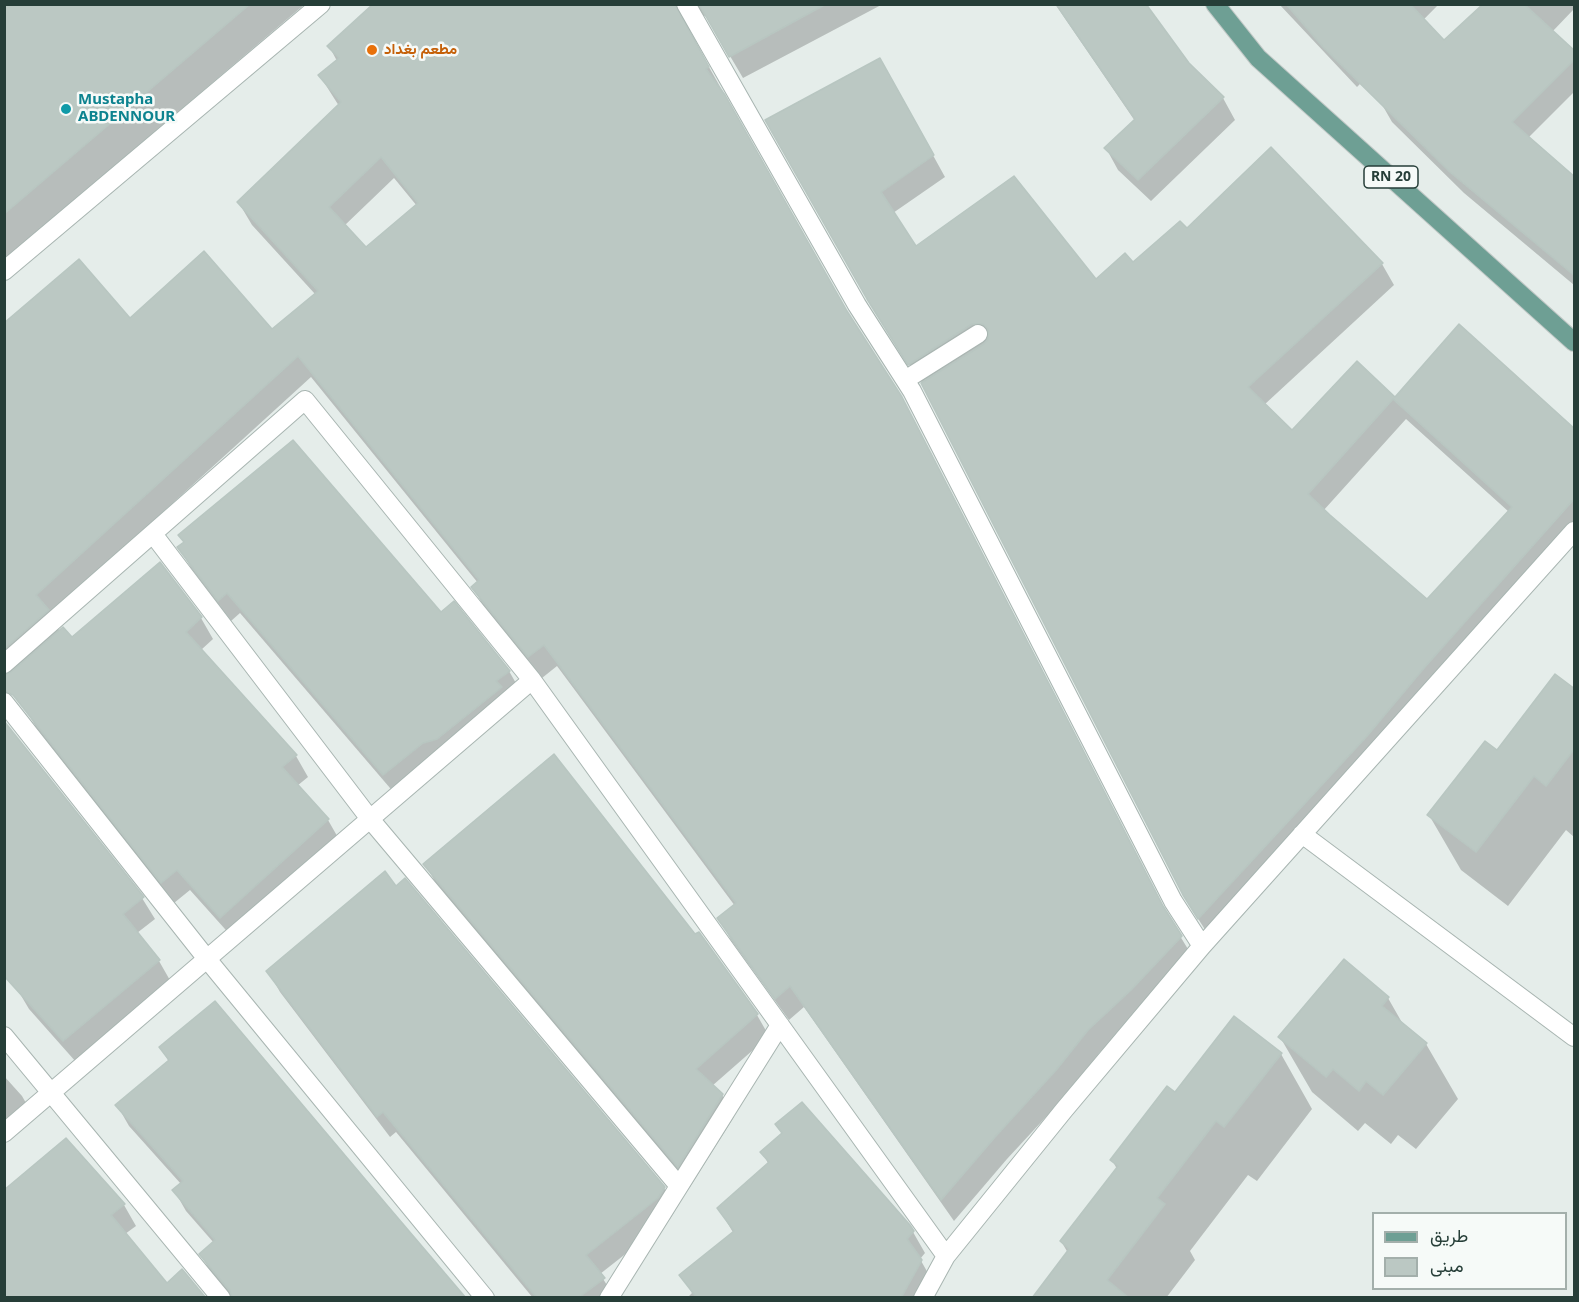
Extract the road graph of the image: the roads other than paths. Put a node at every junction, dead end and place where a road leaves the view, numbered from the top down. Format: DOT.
graph roads {
  1 [pos="321,4"];
  2 [pos="686,4"];
  3 [pos="1215,4"];
  4 [pos="4,271"];
  5 [pos="978,334"];
  6 [pos="1575,342"];
  7 [pos="905,380"];
  8 [pos="1575,531"];
  9 [pos="153,534"];
  10 [pos="4,664"];
  11 [pos="532,680"];
  12 [pos="4,702"];
  13 [pos="370,819"];
  14 [pos="1302,834"];
  15 [pos="1202,946"];
  16 [pos="207,959"];
  17 [pos="780,1025"];
  18 [pos="4,1036"];
  19 [pos="1575,1037"];
  20 [pos="51,1093"];
  21 [pos="4,1133"];
  22 [pos="679,1186"];
  23 [pos="946,1256"];
  24 [pos="221,1298"];
  25 [pos="485,1298"];
  26 [pos="609,1298"];
  27 [pos="923,1298"];
  1 -- 4 [label="street"];
  2 -- 7 [label="street"];
  3 -- 6 [label="main road, RN 20"];
  5 -- 7 [label="street"];
  7 -- 15 [label="street"];
  8 -- 14 [label="street"];
  9 -- 10 [label="street"];
  9 -- 11 [label="street"];
  9 -- 13 [label="street"];
  11 -- 13 [label="street"];
  11 -- 17 [label="street"];
  12 -- 16 [label="street"];
  13 -- 16 [label="street"];
  13 -- 22 [label="street"];
  14 -- 15 [label="street"];
  14 -- 19 [label="street"];
  15 -- 23 [label="street"];
  16 -- 20 [label="street"];
  16 -- 25 [label="street"];
  17 -- 22 [label="street"];
  17 -- 23 [label="street"];
  18 -- 20 [label="street"];
  20 -- 21 [label="street"];
  20 -- 24 [label="street"];
  22 -- 26 [label="street"];
  23 -- 27 [label="street"];
}
